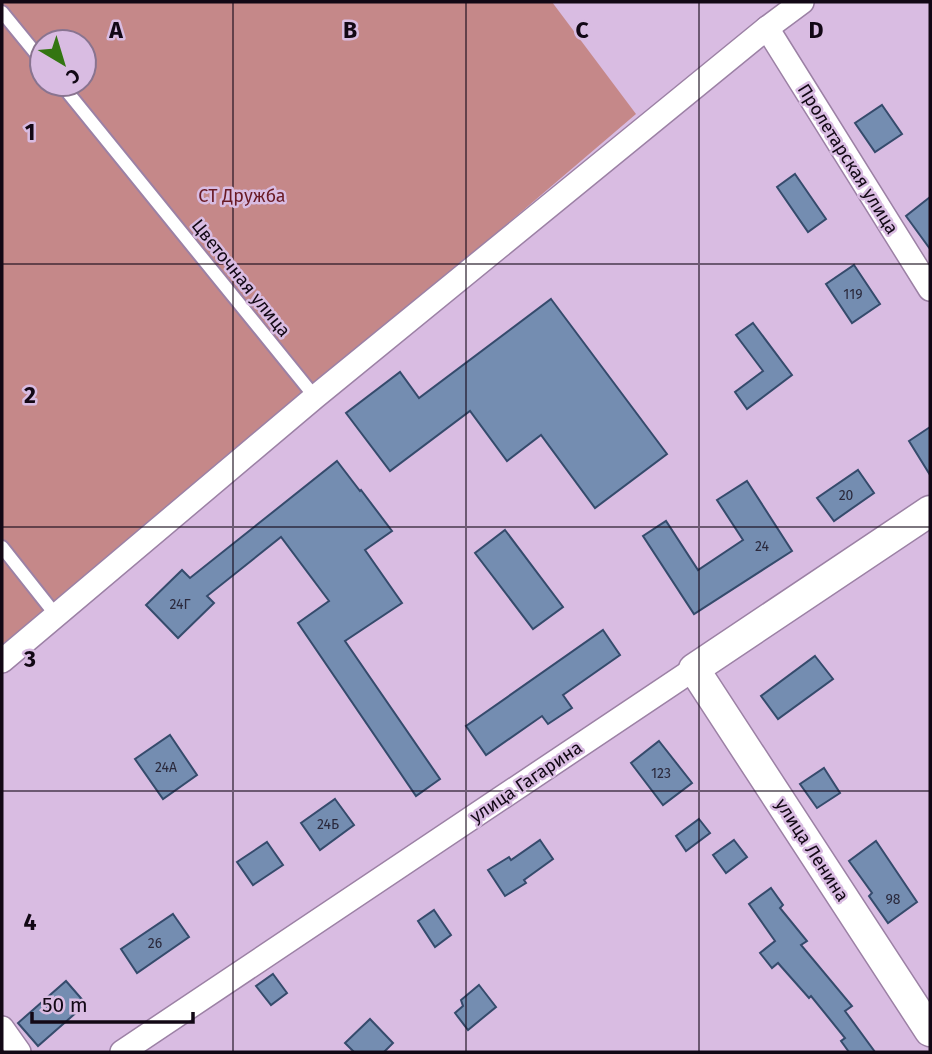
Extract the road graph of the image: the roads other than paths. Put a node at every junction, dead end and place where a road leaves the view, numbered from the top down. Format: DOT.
graph roads {
  1 [pos="802,2"];
  2 [pos="2,12"];
  3 [pos="767,28"];
  4 [pos="28,44"];
  5 [pos="72,98"];
  6 [pos="930,289"];
  7 [pos="315,397"];
  8 [pos="930,511"];
  9 [pos="2,547"];
  10 [pos="55,614"];
  11 [pos="2,661"];
  12 [pos="694,669"];
  13 [pos="2,1028"];
  14 [pos="930,1031"];
  15 [pos="19,1052"];
  16 [pos="122,1052"];
  1 -- 3 [label="street"];
  2 -- 4 [label="lane"];
  3 -- 6 [label="street, Пролетарская улица"];
  3 -- 7 [label="street"];
  5 -- 7 [label="lane, Цветочная улица"];
  7 -- 10 [label="street"];
  8 -- 12 [label="street, улица Гагарина"];
  9 -- 10 [label="lane"];
  10 -- 11 [label="street"];
  12 -- 14 [label="street, улица Ленина"];
  12 -- 16 [label="street, улица Гагарина"];
  13 -- 15 [label="street"];
}
